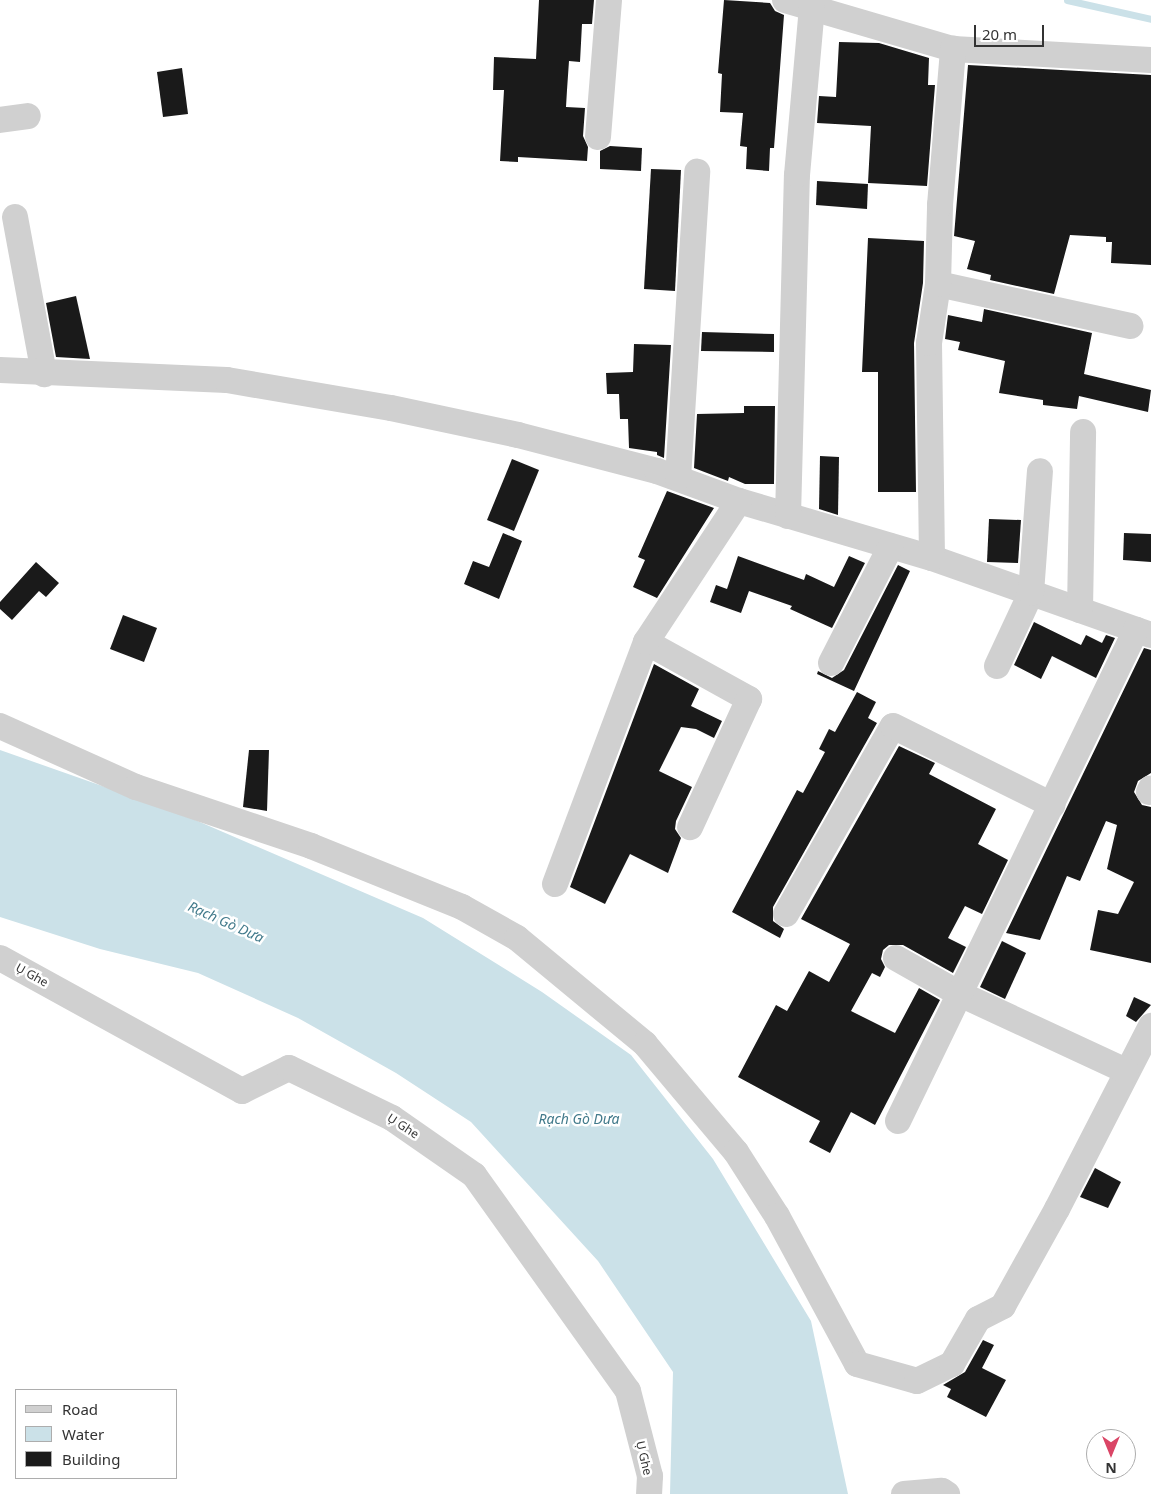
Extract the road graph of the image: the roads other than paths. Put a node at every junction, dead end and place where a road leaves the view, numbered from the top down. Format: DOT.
graph roads {
  1 [pos="609,0"];
  2 [pos="785,0"];
  3 [pos="812,8"];
  4 [pos="953,49"];
  5 [pos="1151,60"];
  6 [pos="28,116"];
  7 [pos="0,120"];
  8 [pos="598,137"];
  9 [pos="696,172"];
  10 [pos="15,217"];
  11 [pos="938,284"];
  12 [pos="1130,326"];
  13 [pos="0,370"];
  14 [pos="44,374"];
  15 [pos="1083,432"];
  16 [pos="1040,471"];
  17 [pos="678,478"];
  18 [pos="739,501"];
  19 [pos="788,516"];
  20 [pos="891,546"];
  21 [pos="932,558"];
  22 [pos="1031,594"];
  23 [pos="1080,610"];
  24 [pos="1144,633"];
  25 [pos="646,642"];
  26 [pos="831,663"];
  27 [pos="997,666"];
  28 [pos="0,726"];
  29 [pos="1052,805"];
  30 [pos="690,827"];
  31 [pos="555,884"];
  32 [pos="786,914"];
  33 [pos="0,958"];
  34 [pos="896,958"];
  35 [pos="960,994"];
  36 [pos="1151,1026"];
  37 [pos="1126,1072"];
  38 [pos="898,1122"];
  39 [pos="649,1494"];
  40 [pos="904,1494"];
  41 [pos="947,1494"];
  1 -- 8 [label="street"];
  2 -- 3 [label="street"];
  3 -- 4 [label="street"];
  3 -- 19 [label="street"];
  4 -- 5 [label="street"];
  4 -- 11 [label="street"];
  6 -- 7 [label="street"];
  9 -- 17 [label="street"];
  10 -- 14 [label="street"];
  11 -- 12 [label="street"];
  11 -- 21 [label="street"];
  13 -- 14 [label="street"];
  14 -- 17 [label="street"];
  15 -- 23 [label="street"];
  16 -- 22 [label="street"];
  17 -- 18 [label="street"];
  18 -- 19 [label="street"];
  18 -- 25 [label="street"];
  19 -- 20 [label="street"];
  20 -- 21 [label="street"];
  20 -- 26 [label="street"];
  21 -- 22 [label="street"];
  22 -- 23 [label="street"];
  22 -- 27 [label="street"];
  23 -- 24 [label="street"];
  24 -- 29 [label="street"];
  25 -- 30 [label="street"];
  25 -- 31 [label="street"];
  28 -- 37 [label="street"];
  29 -- 32 [label="street"];
  29 -- 35 [label="street"];
  33 -- 39 [label="street, Ụ Ghe"];
  34 -- 35 [label="street"];
  35 -- 37 [label="street"];
  35 -- 38 [label="street"];
  36 -- 37 [label="street"];
  40 -- 41 [label="street"];
}
